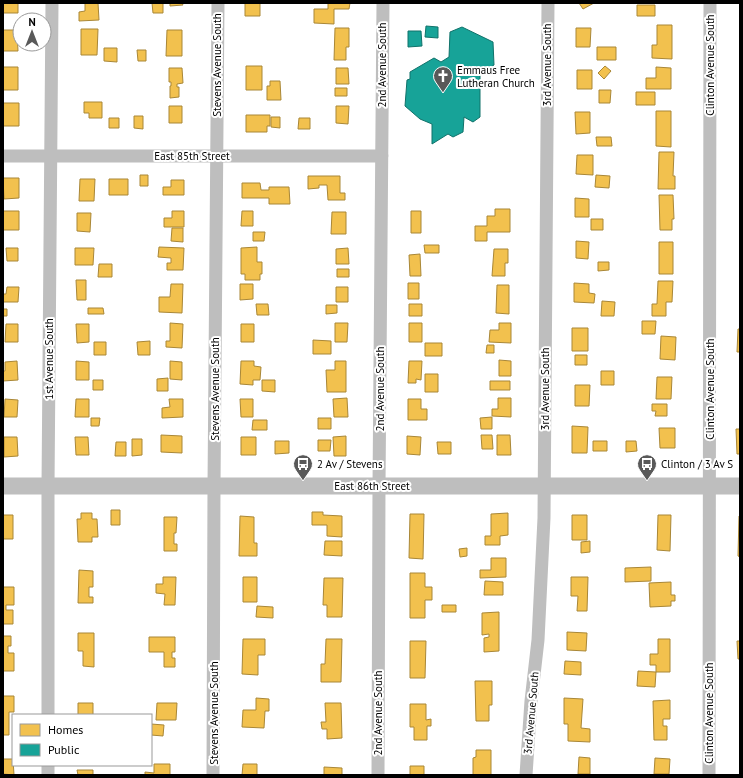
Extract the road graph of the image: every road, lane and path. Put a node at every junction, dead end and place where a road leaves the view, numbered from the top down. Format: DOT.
graph roads {
  1 [pos="52,3"];
  2 [pos="218,3"];
  3 [pos="383,3"];
  4 [pos="548,3"];
  5 [pos="710,3"];
  6 [pos="3,156"];
  7 [pos="51,156"];
  8 [pos="217,156"];
  9 [pos="382,156"];
  10 [pos="3,486"];
  11 [pos="48,486"];
  12 [pos="214,486"];
  13 [pos="379,486"];
  14 [pos="544,486"];
  15 [pos="710,486"];
  16 [pos="740,486"];
  17 [pos="48,714"];
  18 [pos="214,775"];
  19 [pos="378,775"];
  20 [pos="526,775"];
  21 [pos="709,775"];
  1 -- 7 [label="street, 1st Avenue South"];
  2 -- 8 [label="street, Stevens Avenue South"];
  3 -- 9 [label="street, 2nd Avenue South"];
  4 -- 14 [label="street, 3rd Avenue South"];
  5 -- 15 [label="street, Clinton Avenue South"];
  6 -- 7 [label="street, East 85th Street"];
  7 -- 8 [label="street, East 85th Street"];
  7 -- 11 [label="street, 1st Avenue South"];
  8 -- 9 [label="street, East 85th Street"];
  8 -- 12 [label="street, Stevens Avenue South"];
  9 -- 13 [label="street, 2nd Avenue South"];
  10 -- 11 [label="street, East 86th Street"];
  11 -- 12 [label="street, East 86th Street"];
  11 -- 17 [label="street, 1st Avenue South"];
  12 -- 13 [label="street, East 86th Street"];
  12 -- 18 [label="street, Stevens Avenue South"];
  13 -- 14 [label="street, East 86th Street"];
  13 -- 19 [label="street, 2nd Avenue South"];
  14 -- 15 [label="street, East 86th Street"];
  14 -- 20 [label="street, 3rd Avenue South"];
  15 -- 16 [label="street, East 86th Street"];
  15 -- 21 [label="street, Clinton Avenue South"];
}
